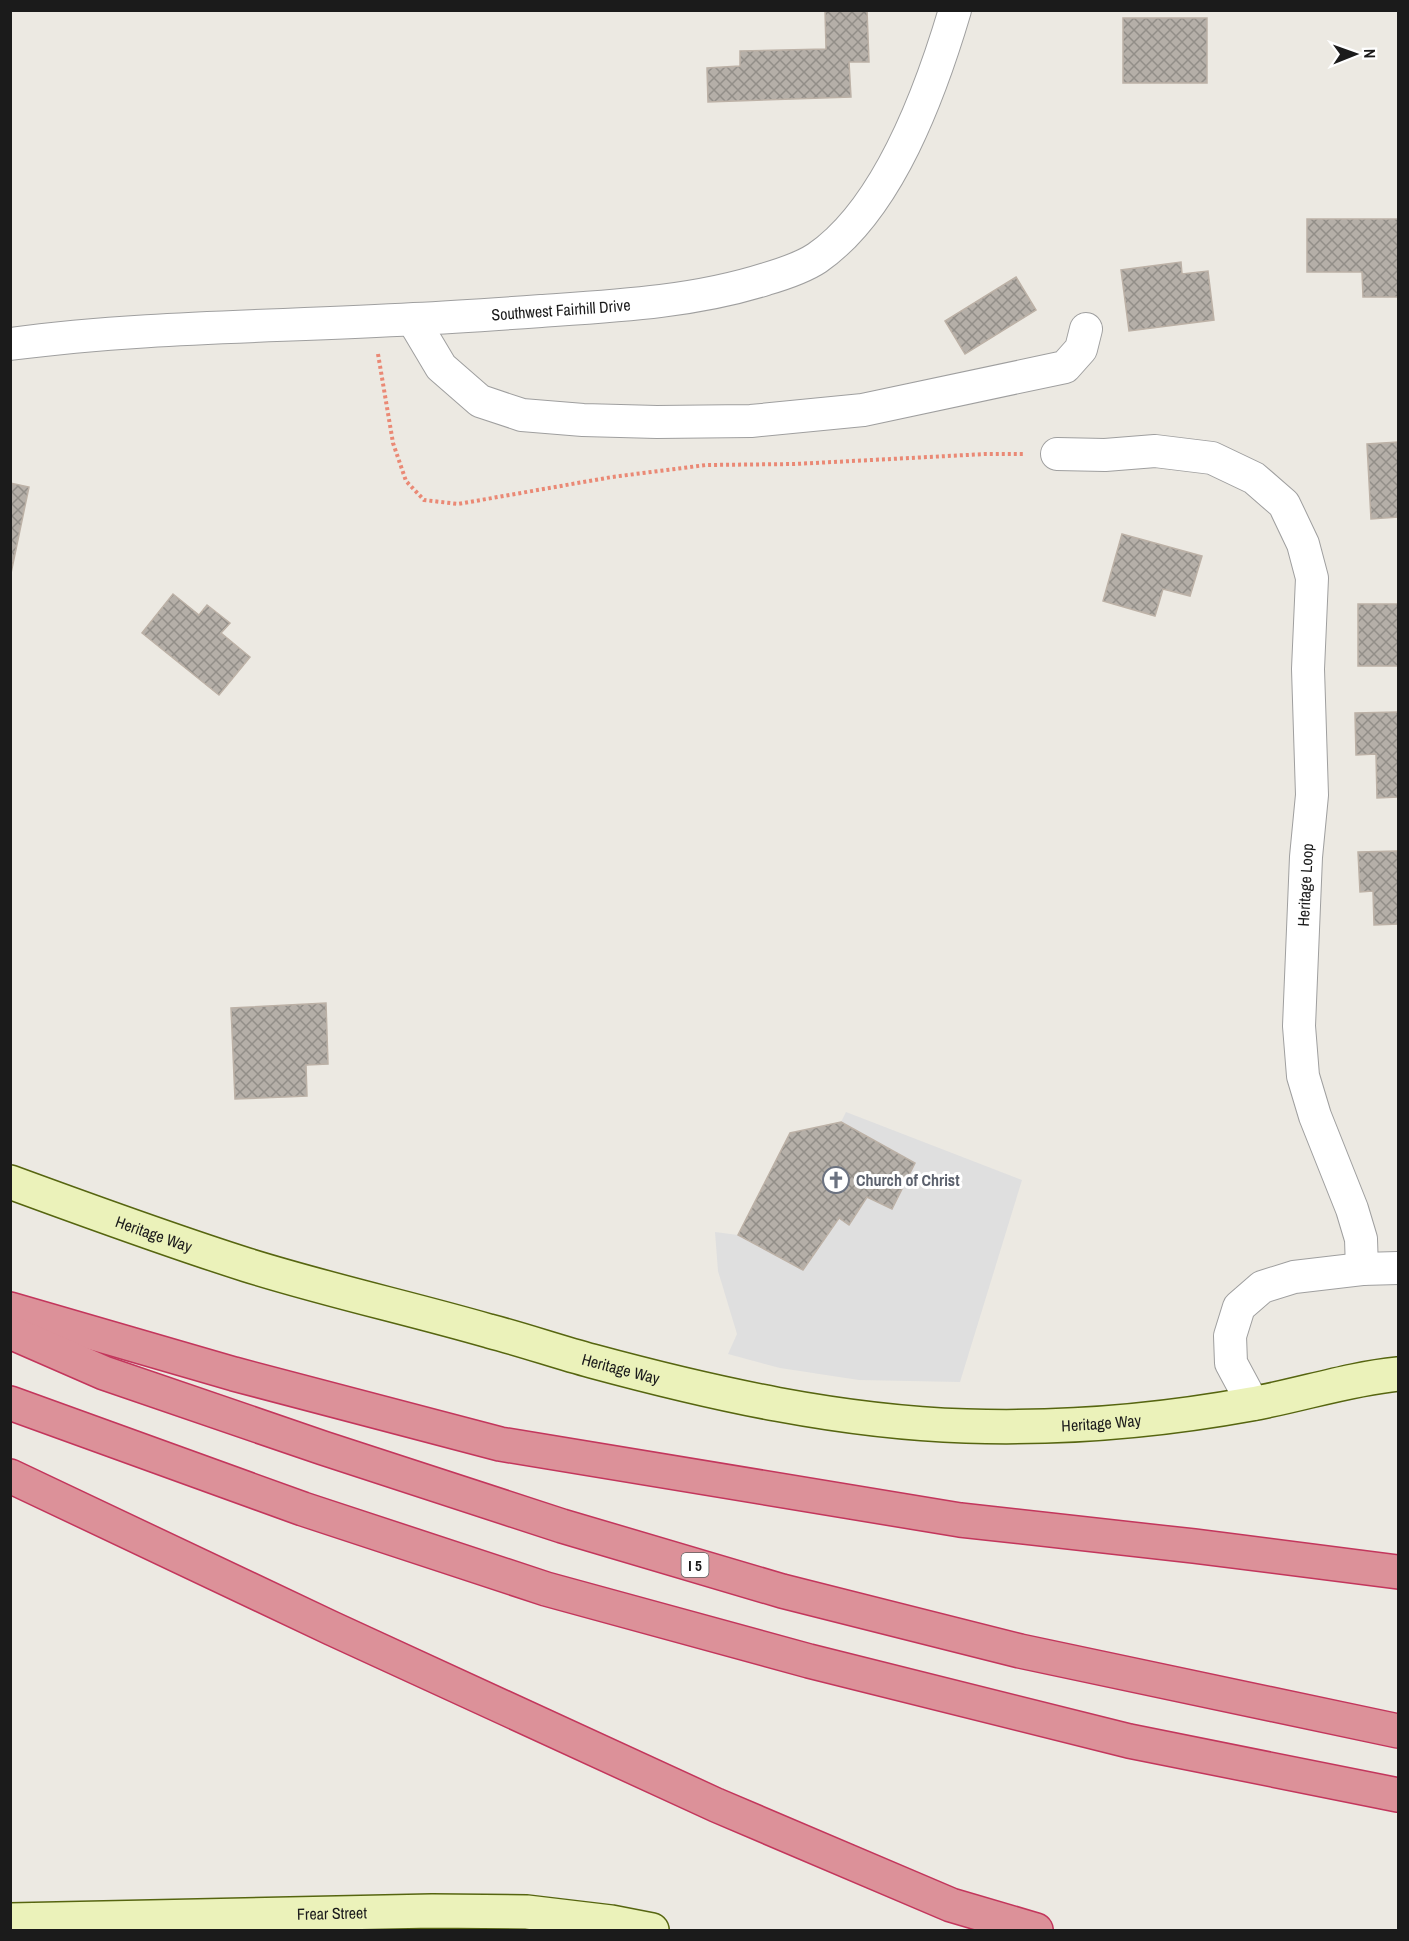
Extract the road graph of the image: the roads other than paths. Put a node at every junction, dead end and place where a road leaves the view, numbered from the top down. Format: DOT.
graph roads {
  1 [pos="955,10"];
  2 [pos="413,320"];
  3 [pos="1086,329"];
  4 [pos="10,344"];
  5 [pos="1057,454"];
  6 [pos="10,1182"];
  7 [pos="1398,1268"];
  8 [pos="1362,1269"];
  9 [pos="10,1309"];
  10 [pos="10,1332"];
  11 [pos="1398,1374"];
  12 [pos="10,1403"];
  13 [pos="1253,1404"];
  14 [pos="10,1476"];
  15 [pos="1398,1572"];
  16 [pos="1398,1731"];
  17 [pos="1398,1795"];
  18 [pos="10,1920"];
  19 [pos="652,1930"];
  20 [pos="1036,1930"];
  1 -- 2 [label="street, Southwest Fairhill Drive"];
  2 -- 3 [label="street"];
  2 -- 4 [label="street, Southwest Fairhill Drive"];
  5 -- 8 [label="street, Heritage Loop"];
  6 -- 13 [label="street, Heritage Way"];
  7 -- 8 [label="street"];
  8 -- 13 [label="street"];
  9 -- 15 [label="highway"];
  10 -- 16 [label="highway, I 5"];
  11 -- 13 [label="street, Heritage Way"];
  12 -- 17 [label="highway"];
  14 -- 20 [label="highway"];
  18 -- 19 [label="street, Frear Street"];
}
